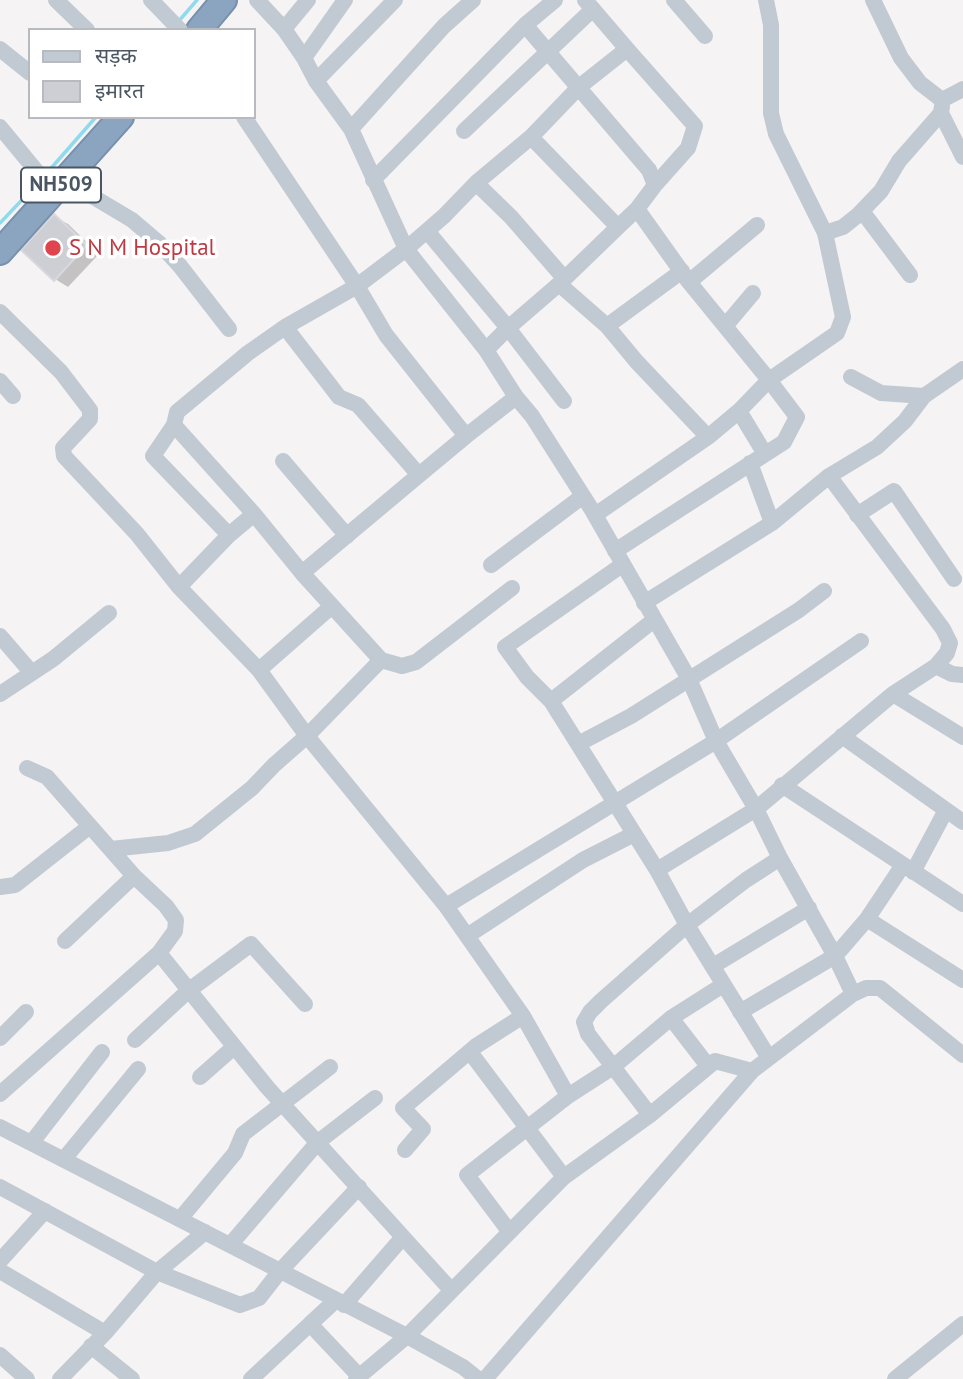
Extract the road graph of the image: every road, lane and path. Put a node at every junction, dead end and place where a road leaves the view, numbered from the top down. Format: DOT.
graph roads {
  1 [pos="56,0"];
  2 [pos="151,0"];
  3 [pos="224,0"];
  4 [pos="257,0"];
  5 [pos="308,0"];
  6 [pos="345,0"];
  7 [pos="395,0"];
  8 [pos="472,0"];
  9 [pos="555,0"];
  10 [pos="674,0"];
  11 [pos="766,0"];
  12 [pos="875,1"];
  13 [pos="589,5"];
  14 [pos="175,25"];
  15 [pos="525,26"];
  16 [pos="85,28"];
  17 [pos="201,28"];
  18 [pos="284,29"];
  19 [pos="705,36"];
  20 [pos="0,49"];
  21 [pos="627,49"];
  22 [pos="549,51"];
  23 [pos="304,58"];
  24 [pos="28,71"];
  25 [pos="316,81"];
  26 [pos="579,87"];
  27 [pos="963,89"];
  28 [pos="942,107"];
  29 [pos="119,119"];
  30 [pos="245,119"];
  31 [pos="0,127"];
  32 [pos="351,129"];
  33 [pos="464,131"];
  34 [pos="531,137"];
  35 [pos="963,157"];
  36 [pos="373,180"];
  37 [pos="53,181"];
  38 [pos="476,183"];
  39 [pos="655,185"];
  40 [pos="637,209"];
  41 [pos="862,211"];
  42 [pos="757,225"];
  43 [pos="618,227"];
  44 [pos="427,231"];
  45 [pos="825,233"];
  46 [pos="406,249"];
  47 [pos="0,252"];
  48 [pos="910,275"];
  49 [pos="685,276"];
  50 [pos="562,281"];
  51 [pos="357,286"];
  52 [pos="753,293"];
  53 [pos="0,312"];
  54 [pos="726,325"];
  55 [pos="607,326"];
  56 [pos="285,327"];
  57 [pos="508,328"];
  58 [pos="229,329"];
  59 [pos="486,350"];
  60 [pos="963,369"];
  61 [pos="851,377"];
  62 [pos="769,380"];
  63 [pos="0,381"];
  64 [pos="13,396"];
  65 [pos="924,396"];
  66 [pos="516,397"];
  67 [pos="564,401"];
  68 [pos="739,411"];
  69 [pos="174,425"];
  70 [pos="467,436"];
  71 [pos="709,437"];
  72 [pos="765,454"];
  73 [pos="284,461"];
  74 [pos="750,463"];
  75 [pos="419,475"];
  76 [pos="829,476"];
  77 [pos="583,496"];
  78 [pos="254,514"];
  79 [pos="595,515"];
  80 [pos="857,515"];
  81 [pos="772,523"];
  82 [pos="229,534"];
  83 [pos="346,536"];
  84 [pos="618,558"];
  85 [pos="491,565"];
  86 [pos="302,573"];
  87 [pos="954,579"];
  88 [pos="179,587"];
  89 [pos="512,588"];
  90 [pos="824,591"];
  91 [pos="644,603"];
  92 [pos="332,606"];
  93 [pos="108,612"];
  94 [pos="654,620"];
  95 [pos="0,636"];
  96 [pos="861,641"];
  97 [pos="381,660"];
  98 [pos="936,666"];
  99 [pos="259,670"];
  100 [pos="32,673"];
  101 [pos="963,675"];
  102 [pos="689,680"];
  103 [pos="0,694"];
  104 [pos="893,694"];
  105 [pos="551,701"];
  106 [pos="307,736"];
  107 [pos="842,736"];
  108 [pos="963,737"];
  109 [pos="716,741"];
  110 [pos="578,744"];
  111 [pos="27,768"];
  112 [pos="782,785"];
  113 [pos="613,802"];
  114 [pos="756,809"];
  115 [pos="946,810"];
  116 [pos="963,822"];
  117 [pos="90,826"];
  118 [pos="634,834"];
  119 [pos="111,849"];
  120 [pos="780,858"];
  121 [pos="908,869"];
  122 [pos="657,870"];
  123 [pos="135,876"];
  124 [pos="0,887"];
  125 [pos="963,904"];
  126 [pos="446,906"];
  127 [pos="809,908"];
  128 [pos="867,919"];
  129 [pos="687,925"];
  130 [pos="467,936"];
  131 [pos="65,942"];
  132 [pos="159,953"];
  133 [pos="835,956"];
  134 [pos="713,965"];
  135 [pos="963,980"];
  136 [pos="723,985"];
  137 [pos="188,991"];
  138 [pos="853,994"];
  139 [pos="305,1004"];
  140 [pos="26,1012"];
  141 [pos="740,1012"];
  142 [pos="523,1016"];
  143 [pos="671,1018"];
  144 [pos="0,1038"];
  145 [pos="135,1040"];
  146 [pos="234,1047"];
  147 [pos="102,1052"];
  148 [pos="470,1052"];
  149 [pos="963,1055"];
  150 [pos="769,1058"];
  151 [pos="708,1066"];
  152 [pos="330,1067"];
  153 [pos="613,1067"];
  154 [pos="138,1069"];
  155 [pos="752,1071"];
  156 [pos="200,1077"];
  157 [pos="0,1094"];
  158 [pos="568,1096"];
  159 [pos="375,1098"];
  160 [pos="283,1104"];
  161 [pos="650,1115"];
  162 [pos="0,1127"];
  163 [pos="527,1128"];
  164 [pos="32,1142"];
  165 [pos="318,1142"];
  166 [pos="405,1150"];
  167 [pos="64,1158"];
  168 [pos="564,1177"];
  169 [pos="0,1187"];
  170 [pos="359,1187"];
  171 [pos="45,1211"];
  172 [pos="180,1219"];
  173 [pos="509,1231"];
  174 [pos="205,1232"];
  175 [pos="403,1237"];
  176 [pos="230,1245"];
  177 [pos="0,1261"];
  178 [pos="0,1271"];
  179 [pos="280,1271"];
  180 [pos="157,1272"];
  181 [pos="451,1290"];
  182 [pos="340,1303"];
  183 [pos="310,1324"];
  184 [pos="963,1324"];
  185 [pos="105,1333"];
  186 [pos="407,1336"];
  187 [pos="91,1346"];
  188 [pos="0,1355"];
  189 [pos="358,1377"];
  190 [pos="27,1379"];
  191 [pos="60,1379"];
  192 [pos="132,1379"];
  193 [pos="251,1379"];
  194 [pos="478,1379"];
  195 [pos="485,1379"];
  196 [pos="895,1379"];
  1 -- 16 [label="street"];
  2 -- 14 [label="street"];
  3 -- 17 [label="highway"];
  4 -- 18 [label="street"];
  5 -- 18 [label="street"];
  6 -- 23 [label="street"];
  7 -- 25 [label="street"];
  8 -- 32 [label="street"];
  9 -- 15 [label="street"];
  10 -- 19 [label="street"];
  11 -- 45 [label="street"];
  12 -- 28 [label="street"];
  13 -- 21 [label="street"];
  13 -- 22 [label="street"];
  15 -- 22 [label="street"];
  15 -- 36 [label="street"];
  18 -- 23 [label="street"];
  20 -- 24 [label="street"];
  21 -- 26 [label="street"];
  21 -- 39 [label="street"];
  22 -- 26 [label="street"];
  22 -- 33 [label="street"];
  23 -- 25 [label="street"];
  25 -- 32 [label="street"];
  26 -- 34 [label="street"];
  26 -- 39 [label="street"];
  27 -- 28 [label="street"];
  28 -- 35 [label="street"];
  28 -- 41 [label="street"];
  29 -- 37 [label="highway, NH509"];
  30 -- 51 [label="street"];
  31 -- 37 [label="street"];
  32 -- 36 [label="street"];
  34 -- 38 [label="street"];
  34 -- 43 [label="street"];
  36 -- 46 [label="street"];
  37 -- 47 [label="highway, NH509"];
  37 -- 58 [label="street"];
  38 -- 44 [label="street"];
  38 -- 50 [label="street"];
  39 -- 40 [label="street"];
  40 -- 43 [label="street"];
  40 -- 49 [label="street"];
  41 -- 45 [label="street"];
  41 -- 48 [label="street"];
  42 -- 49 [label="street"];
  43 -- 50 [label="street"];
  44 -- 46 [label="street"];
  44 -- 57 [label="street"];
  45 -- 62 [label="street"];
  46 -- 51 [label="street"];
  46 -- 59 [label="street"];
  49 -- 54 [label="street"];
  49 -- 55 [label="street"];
  50 -- 55 [label="street"];
  50 -- 57 [label="street"];
  51 -- 56 [label="street"];
  51 -- 70 [label="street"];
  52 -- 54 [label="street"];
  53 -- 88 [label="street"];
  54 -- 62 [label="street"];
  55 -- 71 [label="street"];
  56 -- 69 [label="street"];
  56 -- 75 [label="street"];
  57 -- 59 [label="street"];
  57 -- 67 [label="street"];
  59 -- 66 [label="street"];
  60 -- 65 [label="street"];
  61 -- 65 [label="street"];
  62 -- 68 [label="street"];
  62 -- 72 [label="street"];
  63 -- 64 [label="street"];
  65 -- 76 [label="street"];
  66 -- 70 [label="street"];
  66 -- 77 [label="street"];
  68 -- 71 [label="street"];
  68 -- 72 [label="street"];
  69 -- 78 [label="street"];
  69 -- 82 [label="street"];
  70 -- 75 [label="street"];
  71 -- 79 [label="street"];
  72 -- 74 [label="street"];
  73 -- 83 [label="street"];
  74 -- 81 [label="street"];
  74 -- 84 [label="street"];
  75 -- 83 [label="street"];
  76 -- 80 [label="street"];
  76 -- 81 [label="street"];
  77 -- 79 [label="street"];
  77 -- 85 [label="street"];
  78 -- 82 [label="street"];
  78 -- 86 [label="street"];
  79 -- 84 [label="street"];
  80 -- 87 [label="street"];
  80 -- 98 [label="street"];
  81 -- 91 [label="street"];
  82 -- 88 [label="street"];
  83 -- 86 [label="street"];
  84 -- 91 [label="street"];
  84 -- 105 [label="street"];
  86 -- 92 [label="street"];
  88 -- 99 [label="street"];
  89 -- 97 [label="street"];
  90 -- 102 [label="street"];
  91 -- 94 [label="street"];
  92 -- 97 [label="street"];
  92 -- 99 [label="street"];
  93 -- 100 [label="street"];
  94 -- 102 [label="street"];
  94 -- 105 [label="street"];
  95 -- 100 [label="street"];
  96 -- 109 [label="street"];
  97 -- 106 [label="street"];
  98 -- 101 [label="street"];
  98 -- 104 [label="street"];
  99 -- 106 [label="street"];
  100 -- 103 [label="street"];
  102 -- 109 [label="street"];
  102 -- 110 [label="street"];
  104 -- 107 [label="street"];
  104 -- 108 [label="street"];
  105 -- 110 [label="street"];
  106 -- 119 [label="street"];
  106 -- 126 [label="street"];
  107 -- 112 [label="street"];
  107 -- 115 [label="street"];
  109 -- 113 [label="street"];
  109 -- 114 [label="street"];
  110 -- 113 [label="street"];
  111 -- 117 [label="street"];
  112 -- 114 [label="street"];
  112 -- 121 [label="street"];
  113 -- 118 [label="street"];
  113 -- 126 [label="street"];
  114 -- 120 [label="street"];
  114 -- 122 [label="street"];
  115 -- 116 [label="street"];
  115 -- 121 [label="street"];
  117 -- 119 [label="street"];
  117 -- 124 [label="street"];
  118 -- 122 [label="street"];
  118 -- 130 [label="street"];
  119 -- 123 [label="street"];
  120 -- 127 [label="street"];
  120 -- 129 [label="street"];
  121 -- 125 [label="street"];
  121 -- 128 [label="street"];
  122 -- 129 [label="street"];
  123 -- 131 [label="street"];
  123 -- 132 [label="street"];
  126 -- 130 [label="street"];
  127 -- 133 [label="street"];
  127 -- 134 [label="street"];
  128 -- 133 [label="street"];
  128 -- 135 [label="street"];
  129 -- 134 [label="street"];
  129 -- 153 [label="street"];
  130 -- 142 [label="street"];
  132 -- 137 [label="street"];
  132 -- 157 [label="street"];
  133 -- 138 [label="street"];
  133 -- 141 [label="street"];
  134 -- 136 [label="street"];
  136 -- 141 [label="street"];
  136 -- 143 [label="street"];
  137 -- 139 [label="street"];
  137 -- 145 [label="street"];
  137 -- 146 [label="street"];
  138 -- 149 [label="street"];
  138 -- 150 [label="street"];
  140 -- 144 [label="street"];
  141 -- 150 [label="street"];
  142 -- 148 [label="street"];
  142 -- 158 [label="street"];
  143 -- 151 [label="street"];
  143 -- 153 [label="street"];
  146 -- 156 [label="street"];
  146 -- 160 [label="street"];
  147 -- 164 [label="street"];
  148 -- 163 [label="street"];
  148 -- 166 [label="street"];
  150 -- 155 [label="street"];
  151 -- 155 [label="street"];
  151 -- 161 [label="street"];
  152 -- 160 [label="street"];
  153 -- 158 [label="street"];
  153 -- 161 [label="street"];
  154 -- 167 [label="street"];
  155 -- 195 [label="street"];
  158 -- 163 [label="street"];
  159 -- 165 [label="street"];
  160 -- 165 [label="street"];
  160 -- 172 [label="street"];
  161 -- 168 [label="street"];
  162 -- 164 [label="street"];
  163 -- 168 [label="street"];
  163 -- 173 [label="street"];
  164 -- 167 [label="street"];
  165 -- 170 [label="street"];
  165 -- 176 [label="street"];
  167 -- 172 [label="street"];
  168 -- 173 [label="street"];
  169 -- 171 [label="street"];
  170 -- 175 [label="street"];
  170 -- 179 [label="street"];
  171 -- 177 [label="street"];
  171 -- 180 [label="street"];
  172 -- 174 [label="street"];
  173 -- 181 [label="street"];
  174 -- 176 [label="street"];
  174 -- 180 [label="street"];
  175 -- 181 [label="street"];
  175 -- 182 [label="street"];
  176 -- 179 [label="street"];
  178 -- 185 [label="street"];
  179 -- 180 [label="street"];
  179 -- 182 [label="street"];
  180 -- 185 [label="street"];
  181 -- 186 [label="street"];
  182 -- 183 [label="street"];
  182 -- 186 [label="street"];
  183 -- 189 [label="street"];
  183 -- 193 [label="street"];
  184 -- 196 [label="street"];
  185 -- 187 [label="street"];
  186 -- 189 [label="street"];
  186 -- 194 [label="street"];
  187 -- 191 [label="street"];
  187 -- 192 [label="street"];
  188 -- 190 [label="street"];
}
